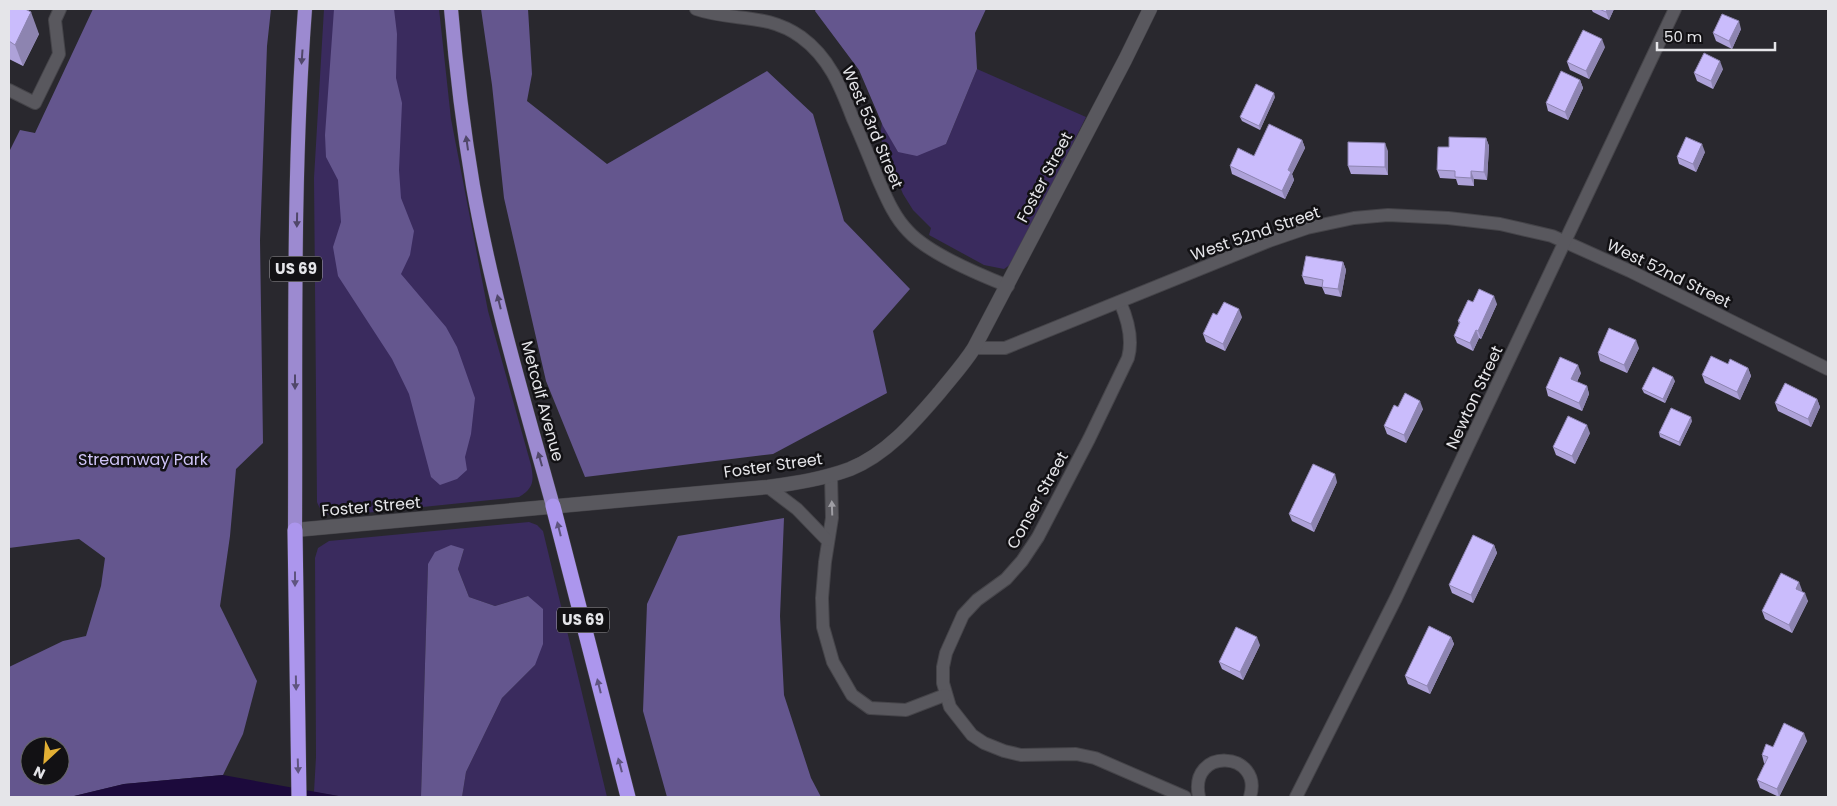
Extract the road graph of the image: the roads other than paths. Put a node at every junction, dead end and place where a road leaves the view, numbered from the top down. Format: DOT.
graph roads {
  1 [pos="60,9"];
  2 [pos="305,9"];
  3 [pos="451,9"];
  4 [pos="696,9"];
  5 [pos="1150,9"];
  6 [pos="1675,9"];
  7 [pos="9,90"];
  8 [pos="1565,242"];
  9 [pos="1008,286"];
  10 [pos="1120,302"];
  11 [pos="974,348"];
  12 [pos="1828,369"];
  13 [pos="831,475"];
  14 [pos="768,487"];
  15 [pos="554,506"];
  16 [pos="295,530"];
  17 [pos="827,540"];
  18 [pos="945,696"];
  19 [pos="299,797"];
  20 [pos="628,797"];
  21 [pos="1185,797"];
  22 [pos="1199,797"];
  23 [pos="1250,797"];
  24 [pos="1296,797"];
  1 -- 7 [label="street"];
  2 -- 16 [label="highway, US 69, one-way"];
  15 -- 3 [label="highway, Metcalf Avenue / US 69, one-way"];
  4 -- 9 [label="street, West 53rd Street"];
  5 -- 9 [label="street, Foster Street"];
  6 -- 8 [label="street, Newton Street"];
  8 -- 10 [label="street, West 52nd Street"];
  8 -- 12 [label="street, West 52nd Street"];
  8 -- 24 [label="street, Newton Street"];
  9 -- 11 [label="street, Foster Street"];
  10 -- 11 [label="street, West 52nd Street"];
  10 -- 18 [label="street, Conser Street"];
  11 -- 13 [label="street, Foster Street"];
  13 -- 14 [label="street, Foster Street"];
  17 -- 13 [label="street, one-way"];
  14 -- 15 [label="street, Foster Street"];
  14 -- 17 [label="street"];
  15 -- 16 [label="street, Foster Street"];
  20 -- 15 [label="highway, Metcalf Avenue / US 69, one-way"];
  16 -- 19 [label="highway, US 69, one-way"];
  17 -- 18 [label="street"];
  18 -- 21 [label="street, Conser Street"];
  22 -- 23 [label="street"];
}
